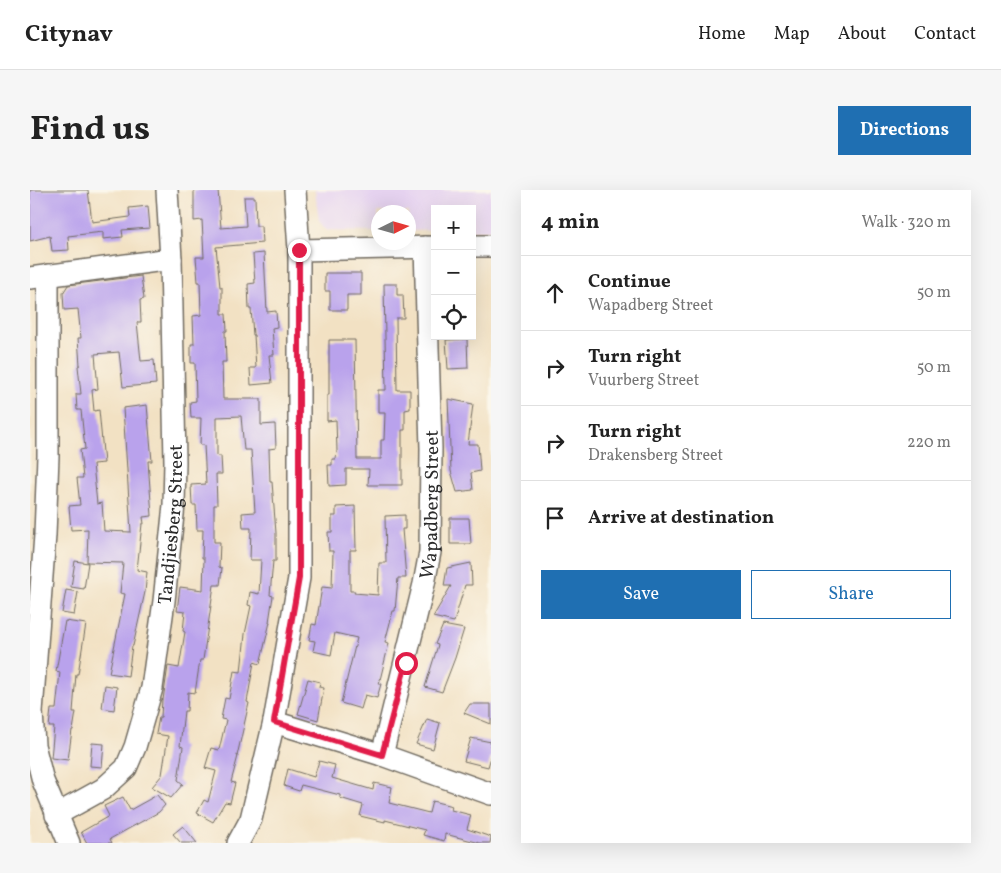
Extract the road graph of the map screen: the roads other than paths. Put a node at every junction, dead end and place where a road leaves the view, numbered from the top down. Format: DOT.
graph roads {
  1 [pos="167,190"];
  2 [pos="295,190"];
  3 [pos="476,246"];
  4 [pos="491,246"];
  5 [pos="430,247"];
  6 [pos="299,250"];
  7 [pos="170,259"];
  8 [pos="39,276"];
  9 [pos="274,722"];
  10 [pos="382,755"];
  11 [pos="491,794"];
  12 [pos="56,815"];
  13 [pos="69,843"];
  14 [pos="238,843"];
  1 -- 7 [label="street, Tandjiesberg Street"];
  2 -- 6 [label="street"];
  3 -- 4 [label="street"];
  5 -- 6 [label="street"];
  5 -- 10 [label="street, Wapadberg Street"];
  6 -- 9 [label="street"];
  7 -- 8 [label="street"];
  7 -- 12 [label="street, Tandjiesberg Street"];
  8 -- 12 [label="street"];
  9 -- 10 [label="street"];
  9 -- 14 [label="street"];
  10 -- 11 [label="street"];
  12 -- 13 [label="street"];
}
